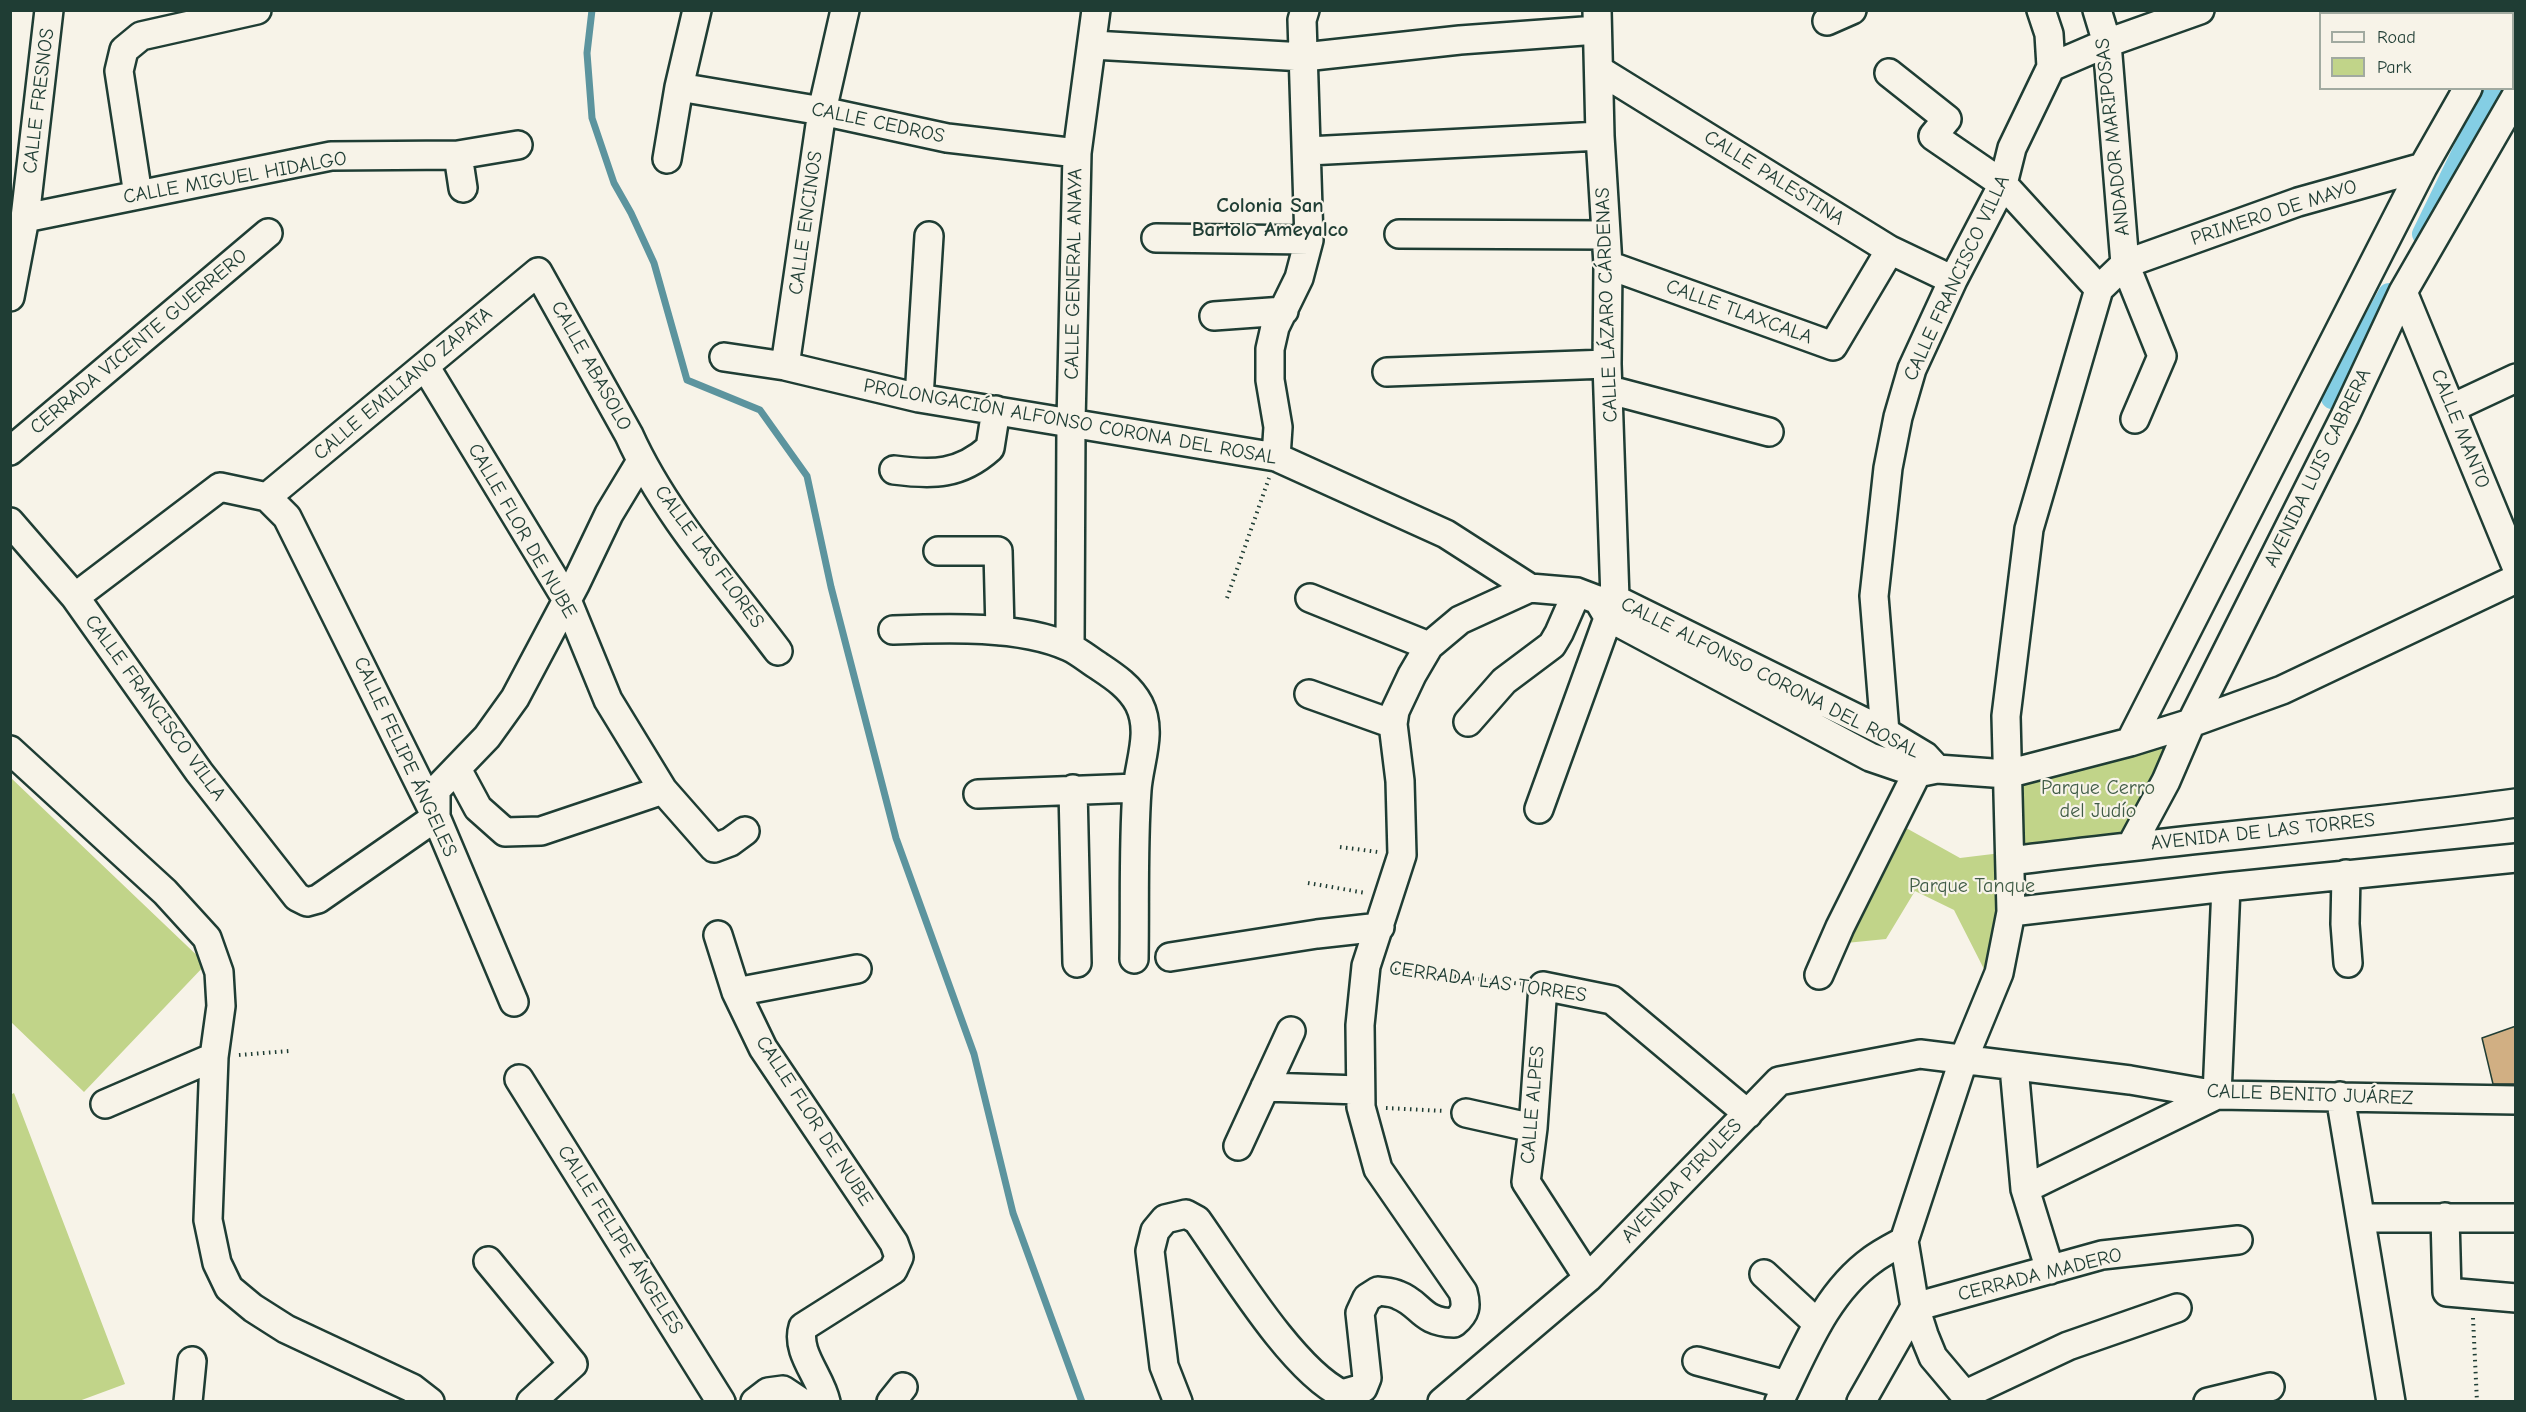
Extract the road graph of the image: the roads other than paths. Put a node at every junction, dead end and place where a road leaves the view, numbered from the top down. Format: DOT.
graph roads {
  1 [pos="49,10"];
  2 [pos="257,10"];
  3 [pos="697,10"];
  4 [pos="845,10"];
  5 [pos="1096,10"];
  6 [pos="1305,10"];
  7 [pos="1852,10"];
  8 [pos="2041,10"];
  9 [pos="2097,10"];
  10 [pos="2200,10"];
  11 [pos="1597,20"];
  12 [pos="1827,21"];
  13 [pos="2107,44"];
  14 [pos="1094,45"];
  15 [pos="1304,57"];
  16 [pos="2050,67"];
  17 [pos="1599,70"];
  18 [pos="1889,73"];
  19 [pos="679,87"];
  20 [pos="2467,90"];
  21 [pos="2516,96"];
  22 [pos="822,111"];
  23 [pos="1600,136"];
  24 [pos="518,146"];
  25 [pos="1308,151"];
  26 [pos="1077,153"];
  27 [pos="458,155"];
  28 [pos="667,159"];
  29 [pos="2423,167"];
  30 [pos="2003,184"];
  31 [pos="463,188"];
  32 [pos="138,195"];
  33 [pos="25,218"];
  34 [pos="268,233"];
  35 [pos="1399,234"];
  36 [pos="1606,235"];
  37 [pos="929,236"];
  38 [pos="1156,238"];
  39 [pos="1309,240"];
  40 [pos="1890,250"];
  41 [pos="2125,264"];
  42 [pos="1608,265"];
  43 [pos="538,272"];
  44 [pos="1953,280"];
  45 [pos="2099,289"];
  46 [pos="2403,291"];
  47 [pos="10,297"];
  48 [pos="1284,311"];
  49 [pos="1214,316"];
  50 [pos="724,357"];
  51 [pos="425,366"];
  52 [pos="785,366"];
  53 [pos="1388,372"];
  54 [pos="1608,377"];
  55 [pos="2516,378"];
  56 [pos="919,398"];
  57 [pos="2452,408"];
  58 [pos="996,410"];
  59 [pos="2297,413"];
  60 [pos="2345,416"];
  61 [pos="2135,419"];
  62 [pos="1071,423"];
  63 [pos="1769,432"];
  64 [pos="10,451"];
  65 [pos="1276,457"];
  66 [pos="641,462"];
  67 [pos="894,471"];
  68 [pos="267,496"];
  69 [pos="10,522"];
  70 [pos="938,551"];
  71 [pos="2516,566"];
  72 [pos="2516,579"];
  73 [pos="1530,588"];
  74 [pos="75,597"];
  75 [pos="1310,598"];
  76 [pos="567,600"];
  77 [pos="1599,602"];
  78 [pos="893,630"];
  79 [pos="1000,631"];
  80 [pos="1429,646"];
  81 [pos="1070,647"];
  82 [pos="778,651"];
  83 [pos="2140,690"];
  84 [pos="1309,694"];
  85 [pos="1388,722"];
  86 [pos="1468,722"];
  87 [pos="2191,723"];
  88 [pos="1885,732"];
  89 [pos="2130,742"];
  90 [pos="10,750"];
  91 [pos="457,769"];
  92 [pos="1927,771"];
  93 [pos="2007,774"];
  94 [pos="1137,788"];
  95 [pos="1073,789"];
  96 [pos="663,790"];
  97 [pos="978,794"];
  98 [pos="2516,803"];
  99 [pos="1539,809"];
  100 [pos="436,817"];
  101 [pos="746,831"];
  102 [pos="2131,846"];
  103 [pos="2516,858"];
  104 [pos="2011,861"];
  105 [pos="2346,874"];
  106 [pos="2226,887"];
  107 [pos="2011,912"];
  108 [pos="1380,927"];
  109 [pos="718,935"];
  110 [pos="1170,957"];
  111 [pos="1134,959"];
  112 [pos="1077,963"];
  113 [pos="2348,963"];
  114 [pos="857,969"];
  115 [pos="1819,975"];
  116 [pos="1543,986"];
  117 [pos="736,992"];
  118 [pos="514,1002"];
  119 [pos="1291,1031"];
  120 [pos="214,1057"];
  121 [pos="1964,1058"];
  122 [pos="2014,1066"];
  123 [pos="519,1079"];
  124 [pos="1265,1087"];
  125 [pos="2217,1095"];
  126 [pos="2340,1096"];
  127 [pos="1361,1098"];
  128 [pos="2516,1100"];
  129 [pos="105,1104"];
  130 [pos="1466,1113"];
  131 [pos="1748,1114"];
  132 [pos="1533,1128"];
  133 [pos="1238,1146"];
  134 [pos="2025,1189"];
  135 [pos="2445,1217"];
  136 [pos="2361,1218"];
  137 [pos="2516,1218"];
  138 [pos="2238,1240"];
  139 [pos="1904,1241"];
  140 [pos="488,1261"];
  141 [pos="2050,1270"];
  142 [pos="1764,1274"];
  143 [pos="1588,1278"];
  144 [pos="2516,1298"];
  145 [pos="1915,1307"];
  146 [pos="2177,1308"];
  147 [pos="1818,1324"];
  148 [pos="192,1361"];
  149 [pos="1697,1361"];
  150 [pos="2270,1387"];
  151 [pos="1783,1393"];
  152 [pos="1967,1398"];
  153 [pos="188,1401"];
  154 [pos="430,1401"];
  155 [pos="531,1401"];
  156 [pos="722,1401"];
  157 [pos="755,1401"];
  158 [pos="801,1401"];
  159 [pos="826,1401"];
  160 [pos="1178,1401"];
  161 [pos="1442,1401"];
  162 [pos="1861,1401"];
  163 [pos="2208,1401"];
  164 [pos="2391,1401"];
  1 -- 33 [label="street, CALLE FRESNOS"];
  2 -- 32 [label="street"];
  3 -- 19 [label="street"];
  4 -- 22 [label="street, CALLE ENCINOS"];
  5 -- 14 [label="street, CALLE GENERAL ANAYA"];
  6 -- 15 [label="street"];
  7 -- 12 [label="street"];
  8 -- 16 [label="street, CALLE FRANCISCO VILLA"];
  9 -- 13 [label="street, ANDADOR MARIPOSAS"];
  10 -- 13 [label="street"];
  11 -- 15 [label="street"];
  11 -- 17 [label="street, CALLE LÁZARO CÁRDENAS"];
  13 -- 16 [label="street"];
  13 -- 41 [label="street, ANDADOR MARIPOSAS"];
  14 -- 15 [label="street"];
  14 -- 26 [label="street, CALLE GENERAL ANAYA"];
  15 -- 25 [label="street"];
  16 -- 30 [label="street, CALLE FRANCISCO VILLA"];
  17 -- 23 [label="street, CALLE LÁZARO CÁRDENAS"];
  17 -- 40 [label="street, CALLE PALESTINA"];
  18 -- 30 [label="street"];
  19 -- 22 [label="street, CALLE CEDROS"];
  19 -- 28 [label="street"];
  20 -- 29 [label="street"];
  21 -- 46 [label="street, AVENIDA LUIS CABRERA"];
  22 -- 26 [label="street, CALLE CEDROS"];
  22 -- 52 [label="street, CALLE ENCINOS"];
  23 -- 25 [label="street"];
  23 -- 36 [label="street, CALLE LÁZARO CÁRDENAS"];
  24 -- 27 [label="street, CALLE MIGUEL HIDALGO"];
  25 -- 39 [label="street"];
  26 -- 62 [label="street, CALLE GENERAL ANAYA"];
  27 -- 31 [label="street"];
  27 -- 32 [label="street, CALLE MIGUEL HIDALGO"];
  29 -- 41 [label="street, PRIMERO DE MAYO"];
  29 -- 59 [label="street"];
  30 -- 44 [label="street, CALLE FRANCISCO VILLA"];
  30 -- 45 [label="street"];
  32 -- 33 [label="street, CALLE MIGUEL HIDALGO"];
  33 -- 47 [label="street, CALLE FRESNOS"];
  34 -- 64 [label="street, CERRADA VICENTE GUERRERO"];
  35 -- 36 [label="street"];
  36 -- 42 [label="street, CALLE LÁZARO CÁRDENAS"];
  37 -- 56 [label="street"];
  38 -- 39 [label="street"];
  39 -- 48 [label="street"];
  40 -- 42 [label="street, CALLE TLAXCALA"];
  40 -- 44 [label="street, CALLE PALESTINA"];
  41 -- 45 [label="street"];
  41 -- 61 [label="street, ANDADOR MARIPOSAS"];
  42 -- 54 [label="street, CALLE LÁZARO CÁRDENAS"];
  43 -- 51 [label="street, CALLE EMILIANO ZAPATA"];
  43 -- 66 [label="street, CALLE ABASOLO"];
  44 -- 88 [label="street, CALLE FRANCISCO VILLA"];
  45 -- 93 [label="street"];
  46 -- 57 [label="street, CALLE MANTO"];
  46 -- 60 [label="street, AVENIDA LUIS CABRERA"];
  48 -- 49 [label="street"];
  48 -- 65 [label="street"];
  50 -- 52 [label="street, PROLONGACIÓN ALFONSO CORONA DEL ROSAL"];
  51 -- 68 [label="street, CALLE EMILIANO ZAPATA"];
  51 -- 76 [label="street, CALLE FLOR DE NUBE"];
  52 -- 56 [label="street, PROLONGACIÓN ALFONSO CORONA DEL ROSAL"];
  53 -- 54 [label="street"];
  54 -- 63 [label="street"];
  54 -- 77 [label="street, CALLE LÁZARO CÁRDENAS"];
  55 -- 57 [label="street"];
  56 -- 58 [label="street, PROLONGACIÓN ALFONSO CORONA DEL ROSAL"];
  57 -- 71 [label="street, CALLE MANTO"];
  58 -- 62 [label="street, PROLONGACIÓN ALFONSO CORONA DEL ROSAL"];
  58 -- 67 [label="street"];
  59 -- 60 [label="street"];
  59 -- 83 [label="street"];
  59 -- 89 [label="street"];
  60 -- 87 [label="street, AVENIDA LUIS CABRERA"];
  62 -- 65 [label="street, PROLONGACIÓN ALFONSO CORONA DEL ROSAL"];
  62 -- 81 [label="street, CALLE GENERAL ANAYA"];
  65 -- 73 [label="street, PROLONGACIÓN ALFONSO CORONA DEL ROSAL"];
  66 -- 76 [label="street"];
  66 -- 82 [label="street, CALLE LAS FLORES"];
  68 -- 74 [label="street"];
  68 -- 100 [label="street, CALLE FELIPE ÁNGELES"];
  69 -- 74 [label="street, CALLE FRANCISCO VILLA"];
  70 -- 79 [label="street"];
  72 -- 87 [label="street, CALLE ALFONSO CORONA DEL ROSAL"];
  73 -- 77 [label="street, CALLE ALFONSO CORONA DEL ROSAL"];
  73 -- 80 [label="street"];
  74 -- 100 [label="street, CALLE FRANCISCO VILLA"];
  75 -- 80 [label="street"];
  76 -- 91 [label="street"];
  76 -- 96 [label="street, CALLE FLOR DE NUBE"];
  77 -- 86 [label="street"];
  77 -- 88 [label="street, CALLE ALFONSO CORONA DEL ROSAL"];
  77 -- 92 [label="street, CALLE ALFONSO CORONA DEL ROSAL"];
  77 -- 99 [label="street"];
  78 -- 79 [label="street"];
  79 -- 81 [label="street"];
  80 -- 85 [label="street"];
  81 -- 94 [label="street"];
  84 -- 85 [label="street"];
  85 -- 108 [label="street"];
  87 -- 89 [label="street, CALLE ALFONSO CORONA DEL ROSAL"];
  87 -- 102 [label="street, AVENIDA LUIS CABRERA"];
  88 -- 92 [label="street, CALLE ALFONSO CORONA DEL ROSAL"];
  89 -- 93 [label="street, CALLE ALFONSO CORONA DEL ROSAL"];
  90 -- 120 [label="street"];
  91 -- 96 [label="street"];
  91 -- 100 [label="street"];
  92 -- 93 [label="street, CALLE ALFONSO CORONA DEL ROSAL"];
  92 -- 115 [label="street"];
  93 -- 104 [label="street"];
  94 -- 95 [label="street"];
  94 -- 111 [label="street"];
  95 -- 97 [label="street"];
  95 -- 112 [label="street"];
  96 -- 101 [label="street, CALLE FLOR DE NUBE"];
  98 -- 102 [label="street, AVENIDA DE LAS TORRES"];
  100 -- 118 [label="street, CALLE FELIPE ÁNGELES"];
  102 -- 104 [label="street, AVENIDA DE LAS TORRES"];
  103 -- 105 [label="street"];
  104 -- 107 [label="street"];
  105 -- 106 [label="street"];
  105 -- 113 [label="street"];
  106 -- 107 [label="street"];
  106 -- 125 [label="street"];
  107 -- 121 [label="street"];
  108 -- 110 [label="street"];
  108 -- 127 [label="street"];
  109 -- 117 [label="street, CALLE FLOR DE NUBE"];
  114 -- 117 [label="street"];
  116 -- 131 [label="street, CERRADA LAS TORRES"];
  116 -- 132 [label="street, CALLE ALPES"];
  117 -- 159 [label="street, CALLE FLOR DE NUBE"];
  119 -- 124 [label="street"];
  120 -- 129 [label="street"];
  120 -- 154 [label="street"];
  121 -- 122 [label="street, CALLE BENITO JUÁREZ"];
  121 -- 131 [label="street, AVENIDA PIRULES"];
  121 -- 139 [label="street"];
  122 -- 125 [label="street, CALLE BENITO JUÁREZ"];
  122 -- 134 [label="street"];
  123 -- 156 [label="street, CALLE FELIPE ÁNGELES"];
  124 -- 127 [label="street"];
  124 -- 133 [label="street"];
  125 -- 126 [label="street, CALLE BENITO JUÁREZ"];
  125 -- 134 [label="street"];
  126 -- 128 [label="street, CALLE BENITO JUÁREZ"];
  126 -- 136 [label="street"];
  127 -- 160 [label="street"];
  130 -- 132 [label="street"];
  131 -- 143 [label="street, AVENIDA PIRULES"];
  132 -- 143 [label="street, CALLE ALPES"];
  134 -- 141 [label="street"];
  135 -- 136 [label="street"];
  135 -- 137 [label="street"];
  135 -- 144 [label="street"];
  136 -- 164 [label="street"];
  138 -- 141 [label="street, CERRADA MADERO"];
  139 -- 145 [label="street"];
  139 -- 147 [label="street"];
  140 -- 155 [label="street"];
  141 -- 145 [label="street, CERRADA MADERO"];
  142 -- 147 [label="street"];
  143 -- 161 [label="street, AVENIDA PIRULES"];
  145 -- 152 [label="street"];
  145 -- 162 [label="street"];
  146 -- 152 [label="street"];
  147 -- 151 [label="street"];
  148 -- 153 [label="street"];
  149 -- 151 [label="street"];
  150 -- 163 [label="street"];
  157 -- 158 [label="street"];
}
